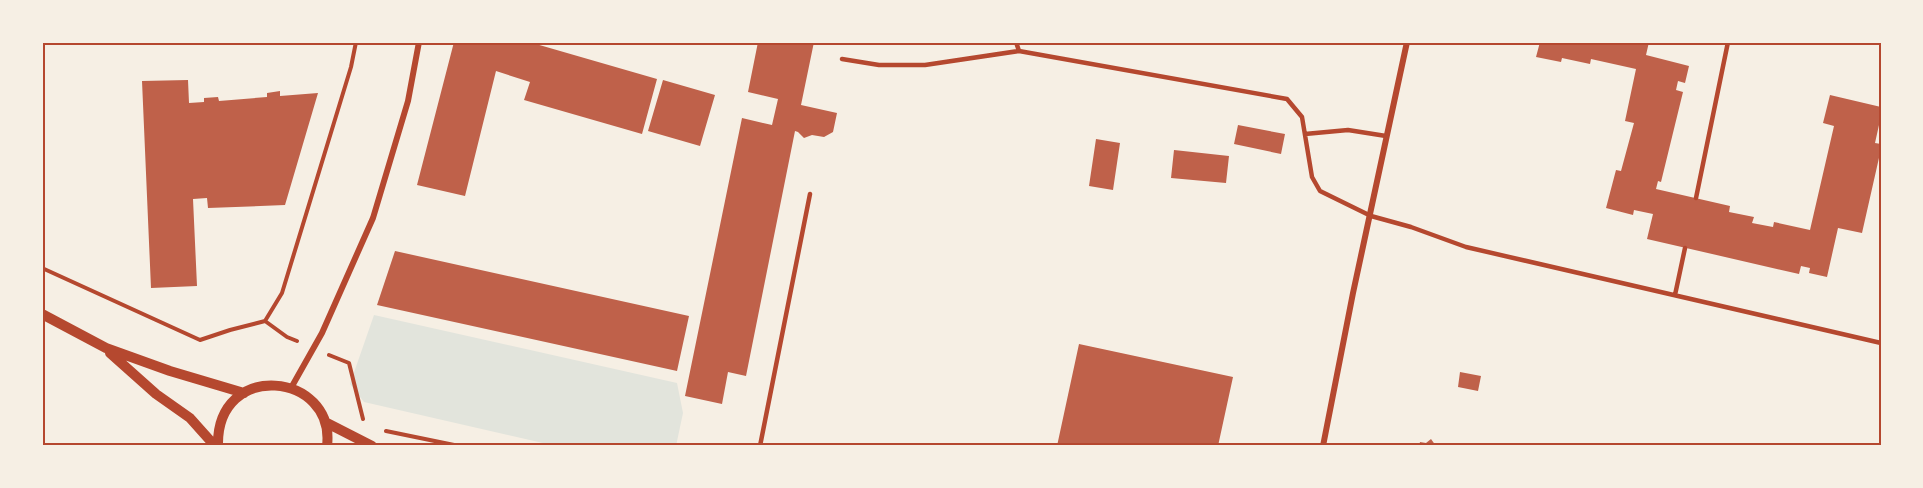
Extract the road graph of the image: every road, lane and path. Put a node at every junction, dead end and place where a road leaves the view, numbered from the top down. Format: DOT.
graph roads {
  1 [pos="356,42"];
  2 [pos="419,42"];
  3 [pos="1016,42"];
  4 [pos="1407,42"];
  5 [pos="1728,42"];
  6 [pos="1019,51"];
  7 [pos="842,59"];
  8 [pos="1305,134"];
  9 [pos="1386,136"];
  10 [pos="810,194"];
  11 [pos="1696,198"];
  12 [pos="1371,216"];
  13 [pos="1685,248"];
  14 [pos="42,268"];
  15 [pos="1675,295"];
  16 [pos="42,314"];
  17 [pos="265,321"];
  18 [pos="1881,343"];
  19 [pos="106,348"];
  20 [pos="314,348"];
  21 [pos="291,388"];
  22 [pos="244,393"];
  23 [pos="325,422"];
  24 [pos="366,426"];
  25 [pos="380,430"];
  26 [pos="217,446"];
  27 [pos="327,446"];
  28 [pos="372,446"];
  29 [pos="459,446"];
  30 [pos="760,446"];
  31 [pos="1323,446"];
  1 -- 17 [label="path"];
  2 -- 20 [label="street"];
  3 -- 6 [label="lane"];
  4 -- 9 [label="street"];
  5 -- 11 [label="lane"];
  6 -- 7 [label="lane"];
  6 -- 8 [label="lane"];
  8 -- 9 [label="lane"];
  8 -- 12 [label="lane"];
  9 -- 12 [label="street"];
  10 -- 30 [label="lane"];
  12 -- 15 [label="lane"];
  12 -- 31 [label="street"];
  13 -- 15 [label="lane"];
  14 -- 17 [label="path"];
  15 -- 18 [label="lane"];
  16 -- 19 [label="street"];
  17 -- 20 [label="path"];
  19 -- 22 [label="street"];
  19 -- 26 [label="street"];
  20 -- 21 [label="street"];
  20 -- 24 [label="path"];
  21 -- 22 [label="street"];
  21 -- 23 [label="street"];
  22 -- 26 [label="street"];
  23 -- 27 [label="street"];
  23 -- 28 [label="street"];
  25 -- 29 [label="path"];
}
